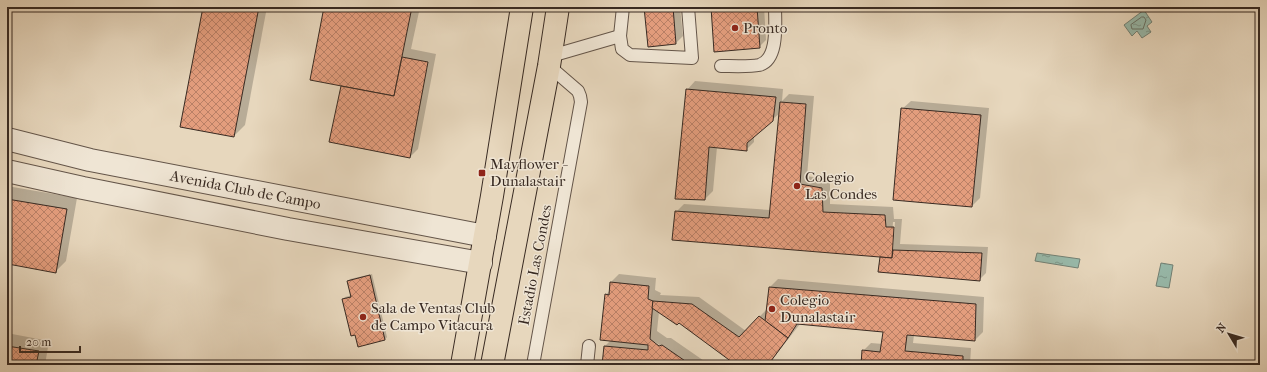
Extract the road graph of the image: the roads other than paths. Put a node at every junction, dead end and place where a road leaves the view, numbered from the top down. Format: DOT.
graph roads {
  1 [pos="522,7"];
  2 [pos="558,7"];
  3 [pos="623,7"];
  4 [pos="688,7"];
  5 [pos="775,7"];
  6 [pos="620,36"];
  7 [pos="550,61"];
  8 [pos="721,66"];
  9 [pos="7,138"];
  10 [pos="90,160"];
  11 [pos="7,171"];
  12 [pos="83,188"];
  13 [pos="293,199"];
  14 [pos="288,229"];
  15 [pos="485,236"];
  16 [pos="480,263"];
  17 [pos="589,346"];
  18 [pos="462,365"];
  19 [pos="492,365"];
  20 [pos="532,365"];
  21 [pos="587,365"];
  1 -- 15 [label="main road"];
  2 -- 7 [label="main road"];
  3 -- 6 [label="lane"];
  4 -- 6 [label="lane"];
  5 -- 8 [label="lane"];
  6 -- 7 [label="lane"];
  7 -- 19 [label="main road"];
  7 -- 20 [label="lane, Estadio Las Condes"];
  9 -- 10 [label="street, Avenida Club de Campo"];
  10 -- 12 [label="street"];
  10 -- 13 [label="street, Avenida Club de Campo"];
  11 -- 12 [label="street, Avenida Club de Campo"];
  12 -- 14 [label="street, Avenida Club de Campo"];
  13 -- 14 [label="street"];
  13 -- 15 [label="street, Avenida Club de Campo"];
  14 -- 16 [label="street, Avenida Club de Campo"];
  15 -- 16 [label="main road"];
  16 -- 18 [label="main road"];
  17 -- 21 [label="lane"];
}
